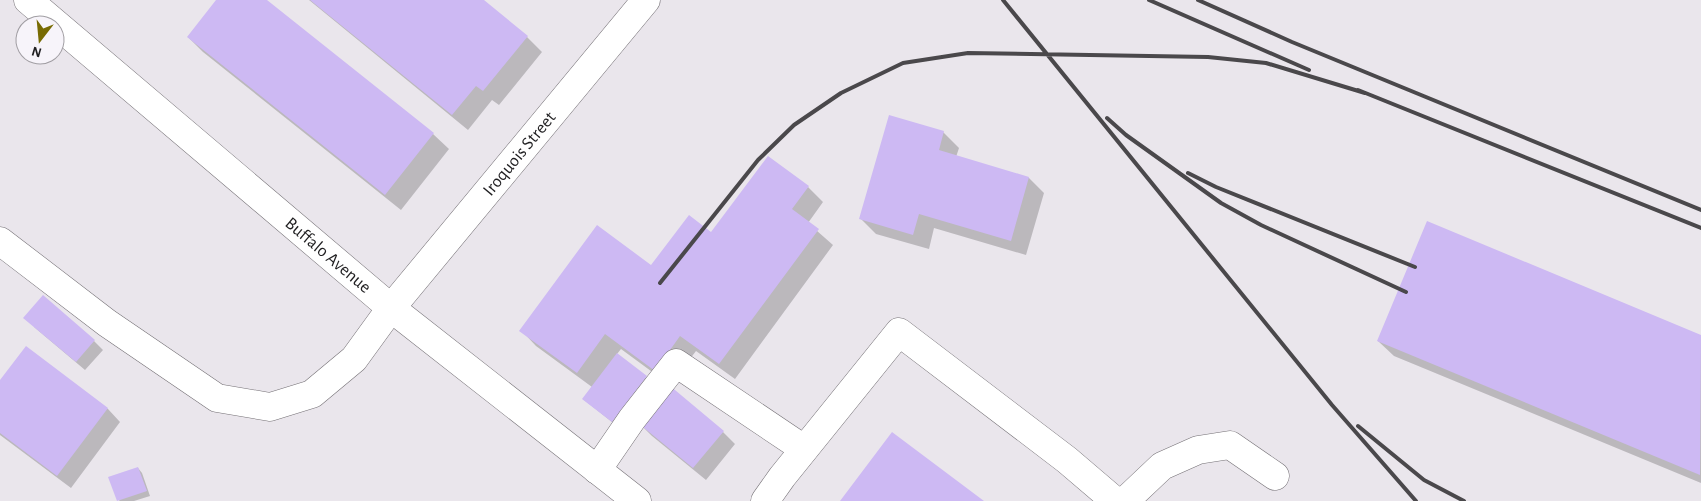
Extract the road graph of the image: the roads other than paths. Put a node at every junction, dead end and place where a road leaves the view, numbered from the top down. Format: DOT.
graph roads {
  1 [pos="28,0"];
  2 [pos="646,0"];
  3 [pos="0,241"];
  4 [pos="391,308"];
  5 [pos="804,449"];
  6 [pos="597,470"];
  7 [pos="1275,476"];
  8 [pos="636,501"];
  9 [pos="765,501"];
  10 [pos="1115,501"];
  11 [pos="1125,501"];
  1 -- 4 [label="main road, Buffalo Avenue"];
  2 -- 4 [label="main road, Iroquois Street"];
  3 -- 4 [label="main road, Iroquois Street"];
  4 -- 6 [label="main road, Buffalo Avenue"];
  5 -- 6 [label="main road"];
  5 -- 9 [label="main road"];
  5 -- 10 [label="main road"];
  6 -- 8 [label="main road, Buffalo Avenue"];
  7 -- 11 [label="main road"];
}
